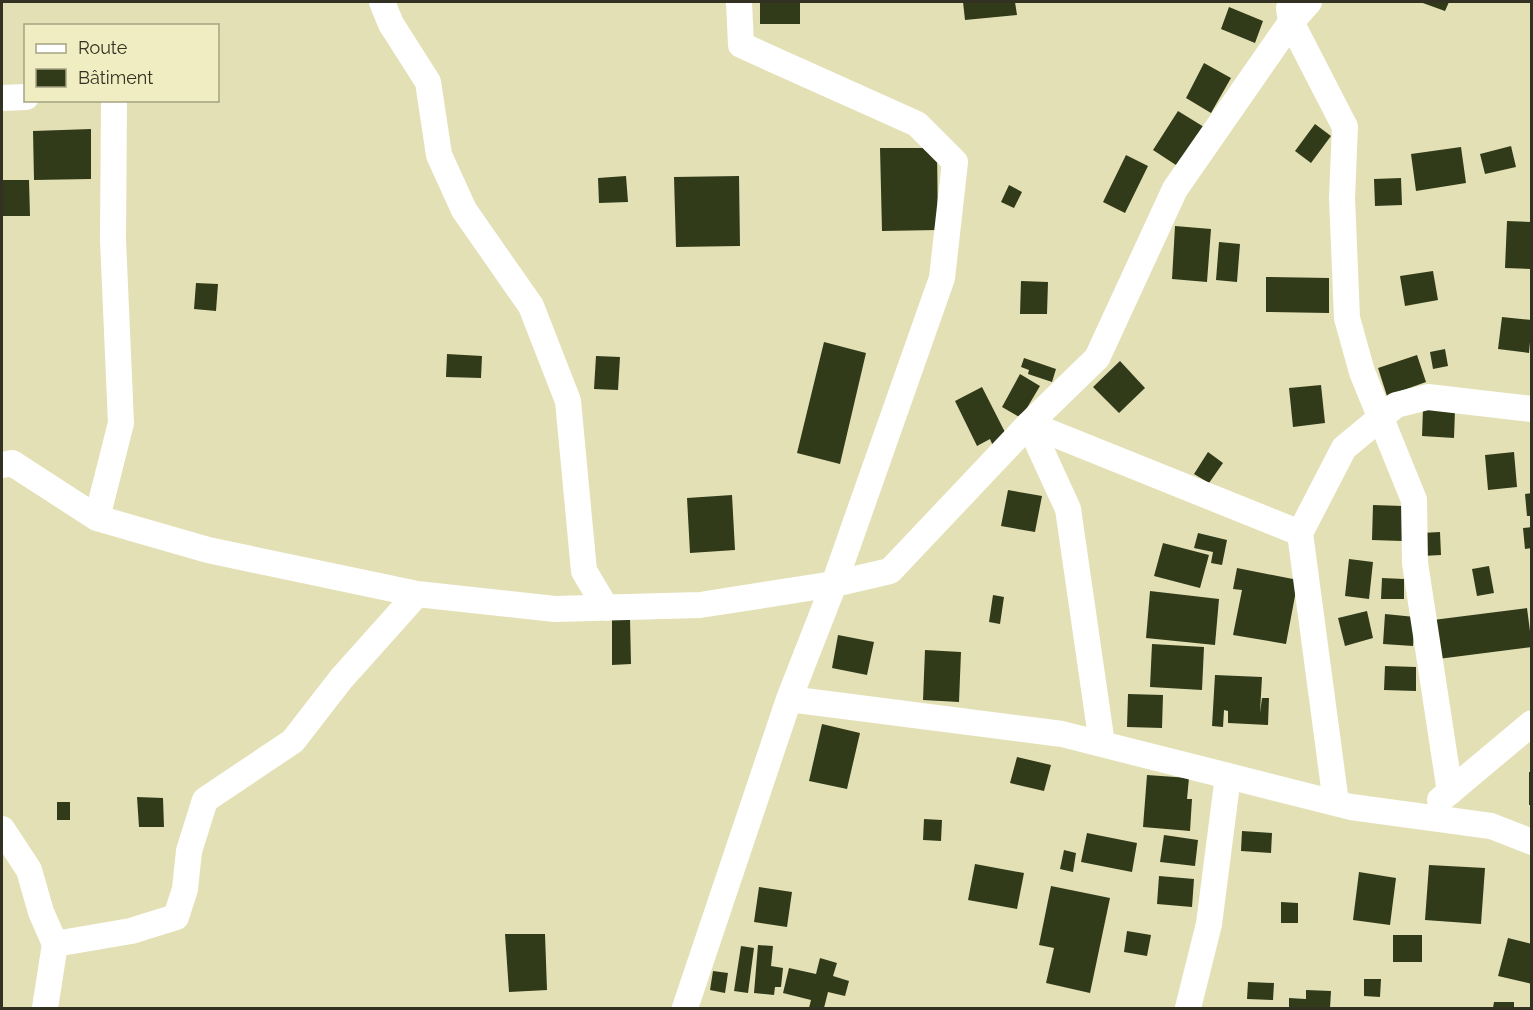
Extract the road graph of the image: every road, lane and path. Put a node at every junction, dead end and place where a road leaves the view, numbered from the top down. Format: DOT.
graph roads {
  1 [pos="382,2"];
  2 [pos="739,2"];
  3 [pos="1308,2"];
  4 [pos="1290,12"];
  5 [pos="24,97"];
  6 [pos="2,98"];
  7 [pos="114,102"];
  8 [pos="1532,408"];
  9 [pos="1381,417"];
  10 [pos="1029,424"];
  11 [pos="2,465"];
  12 [pos="97,518"];
  13 [pos="1300,533"];
  14 [pos="834,584"];
  15 [pos="417,594"];
  16 [pos="606,608"];
  17 [pos="789,699"];
  18 [pos="1532,723"];
  19 [pos="1101,744"];
  20 [pos="1228,776"];
  21 [pos="1450,792"];
  22 [pos="1336,803"];
  23 [pos="1421,817"];
  24 [pos="2,829"];
  25 [pos="1532,842"];
  26 [pos="55,944"];
  27 [pos="45,1008"];
  28 [pos="685,1008"];
  29 [pos="1188,1008"];
  1 -- 16 [label="street"];
  2 -- 14 [label="street"];
  3 -- 4 [label="street"];
  4 -- 9 [label="street"];
  4 -- 10 [label="street"];
  5 -- 6 [label="street"];
  7 -- 12 [label="street"];
  8 -- 9 [label="street"];
  9 -- 13 [label="street"];
  9 -- 21 [label="street"];
  10 -- 13 [label="street"];
  10 -- 14 [label="street"];
  10 -- 19 [label="street"];
  11 -- 12 [label="street"];
  12 -- 15 [label="street"];
  13 -- 22 [label="street"];
  14 -- 16 [label="street"];
  14 -- 17 [label="street"];
  15 -- 16 [label="street"];
  15 -- 26 [label="street"];
  17 -- 19 [label="street"];
  17 -- 28 [label="street"];
  18 -- 21 [label="street"];
  19 -- 20 [label="street"];
  20 -- 22 [label="street"];
  20 -- 29 [label="street"];
  21 -- 23 [label="street"];
  22 -- 23 [label="street"];
  23 -- 25 [label="street"];
  24 -- 26 [label="street"];
  26 -- 27 [label="street"];
}
